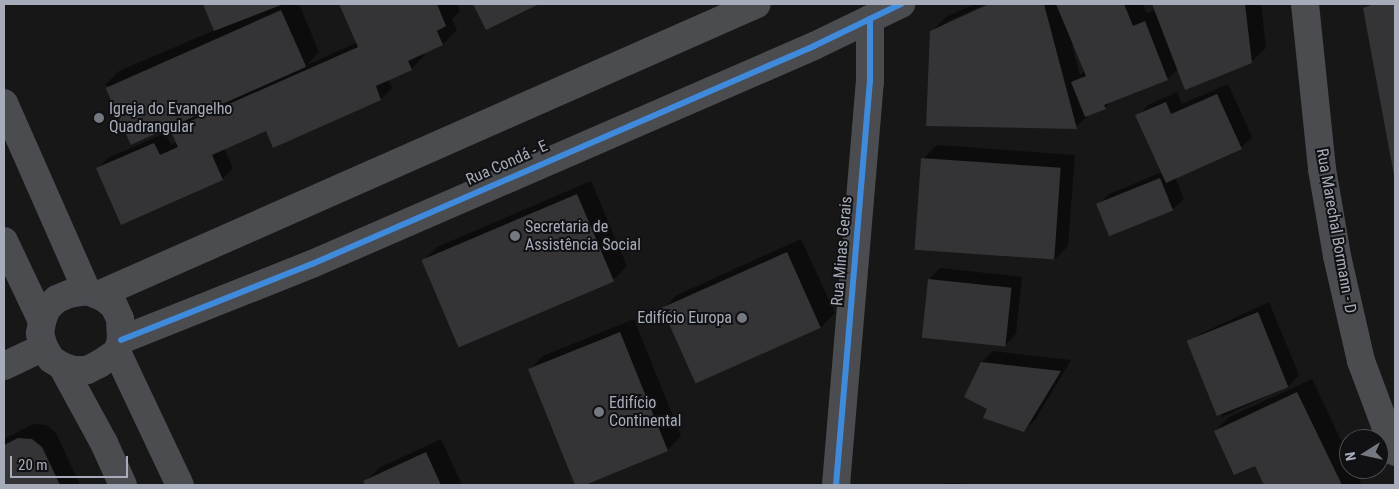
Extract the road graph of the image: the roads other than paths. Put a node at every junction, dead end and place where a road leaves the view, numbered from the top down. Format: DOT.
graph roads {
  1 [pos="757,4"];
  2 [pos="901,4"];
  3 [pos="1305,4"];
  4 [pos="870,19"];
  5 [pos="4,102"];
  6 [pos="4,241"];
  7 [pos="93,293"];
  8 [pos="42,321"];
  9 [pos="119,346"];
  10 [pos="53,357"];
  11 [pos="4,366"];
  12 [pos="1395,452"];
  13 [pos="123,485"];
  14 [pos="180,485"];
  15 [pos="836,485"];
  1 -- 7 [label="street"];
  2 -- 4 [label="street, Rua Condá - E"];
  3 -- 12 [label="street, Rua Marechal Bormann - D"];
  4 -- 9 [label="street, Rua Condá - E"];
  4 -- 15 [label="street, Rua Minas Gerais"];
  5 -- 7 [label="street"];
  6 -- 8 [label="street"];
  7 -- 8 [label="street"];
  7 -- 9 [label="street"];
  8 -- 10 [label="street"];
  9 -- 10 [label="street"];
  9 -- 14 [label="street"];
  10 -- 11 [label="street"];
  10 -- 13 [label="street"];
}
